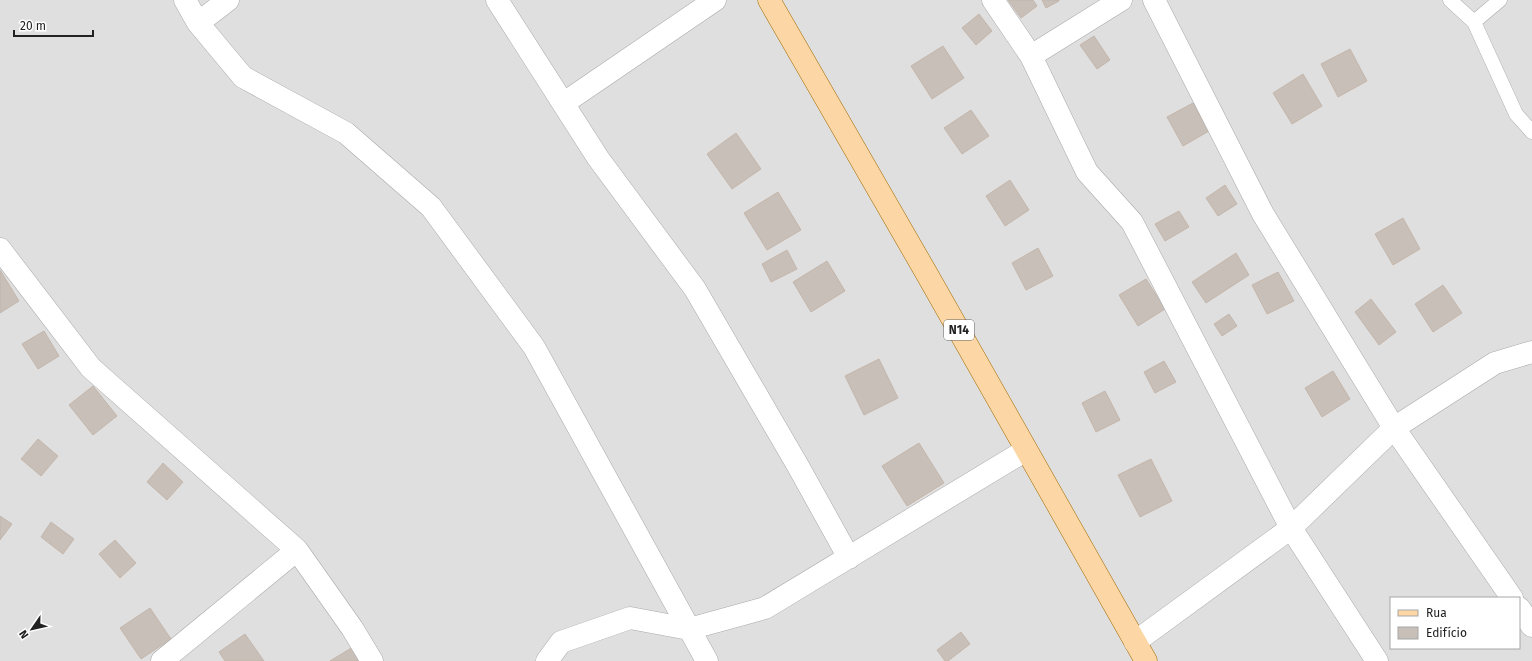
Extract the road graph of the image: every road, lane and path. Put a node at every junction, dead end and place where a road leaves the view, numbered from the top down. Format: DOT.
graph roads {
  1 [pos="185,0"];
  2 [pos="228,0"];
  3 [pos="497,0"];
  4 [pos="715,0"];
  5 [pos="769,0"];
  6 [pos="993,0"];
  7 [pos="1121,0"];
  8 [pos="1154,0"];
  9 [pos="1450,0"];
  10 [pos="1500,0"];
  11 [pos="1474,22"];
  12 [pos="198,23"];
  13 [pos="1031,56"];
  14 [pos="564,103"];
  15 [pos="1532,132"];
  16 [pos="0,249"];
  17 [pos="1532,352"];
  18 [pos="1394,428"];
  19 [pos="1026,450"];
  20 [pos="1292,528"];
  21 [pos="297,550"];
  22 [pos="849,558"];
  23 [pos="1511,597"];
  24 [pos="1520,609"];
  25 [pos="1532,626"];
  26 [pos="688,629"];
  27 [pos="1135,642"];
  28 [pos="162,661"];
  29 [pos="372,661"];
  30 [pos="547,661"];
  31 [pos="707,661"];
  32 [pos="1146,661"];
  33 [pos="1377,661"];
  1 -- 12 [label="street"];
  2 -- 12 [label="street"];
  3 -- 14 [label="street"];
  4 -- 14 [label="street"];
  5 -- 19 [label="main road, N14"];
  6 -- 13 [label="street"];
  7 -- 13 [label="street"];
  8 -- 18 [label="street"];
  9 -- 11 [label="lane"];
  10 -- 11 [label="lane"];
  11 -- 15 [label="lane"];
  12 -- 26 [label="street"];
  13 -- 20 [label="street"];
  14 -- 22 [label="street"];
  16 -- 21 [label="street"];
  17 -- 18 [label="street"];
  18 -- 20 [label="street"];
  18 -- 23 [label="street"];
  19 -- 22 [label="street"];
  19 -- 27 [label="main road, N14"];
  20 -- 27 [label="street"];
  20 -- 33 [label="street"];
  21 -- 28 [label="street"];
  21 -- 29 [label="street"];
  22 -- 26 [label="street"];
  24 -- 25 [label="street"];
  26 -- 30 [label="street"];
  26 -- 31 [label="street"];
  27 -- 32 [label="main road, N14"];
}
